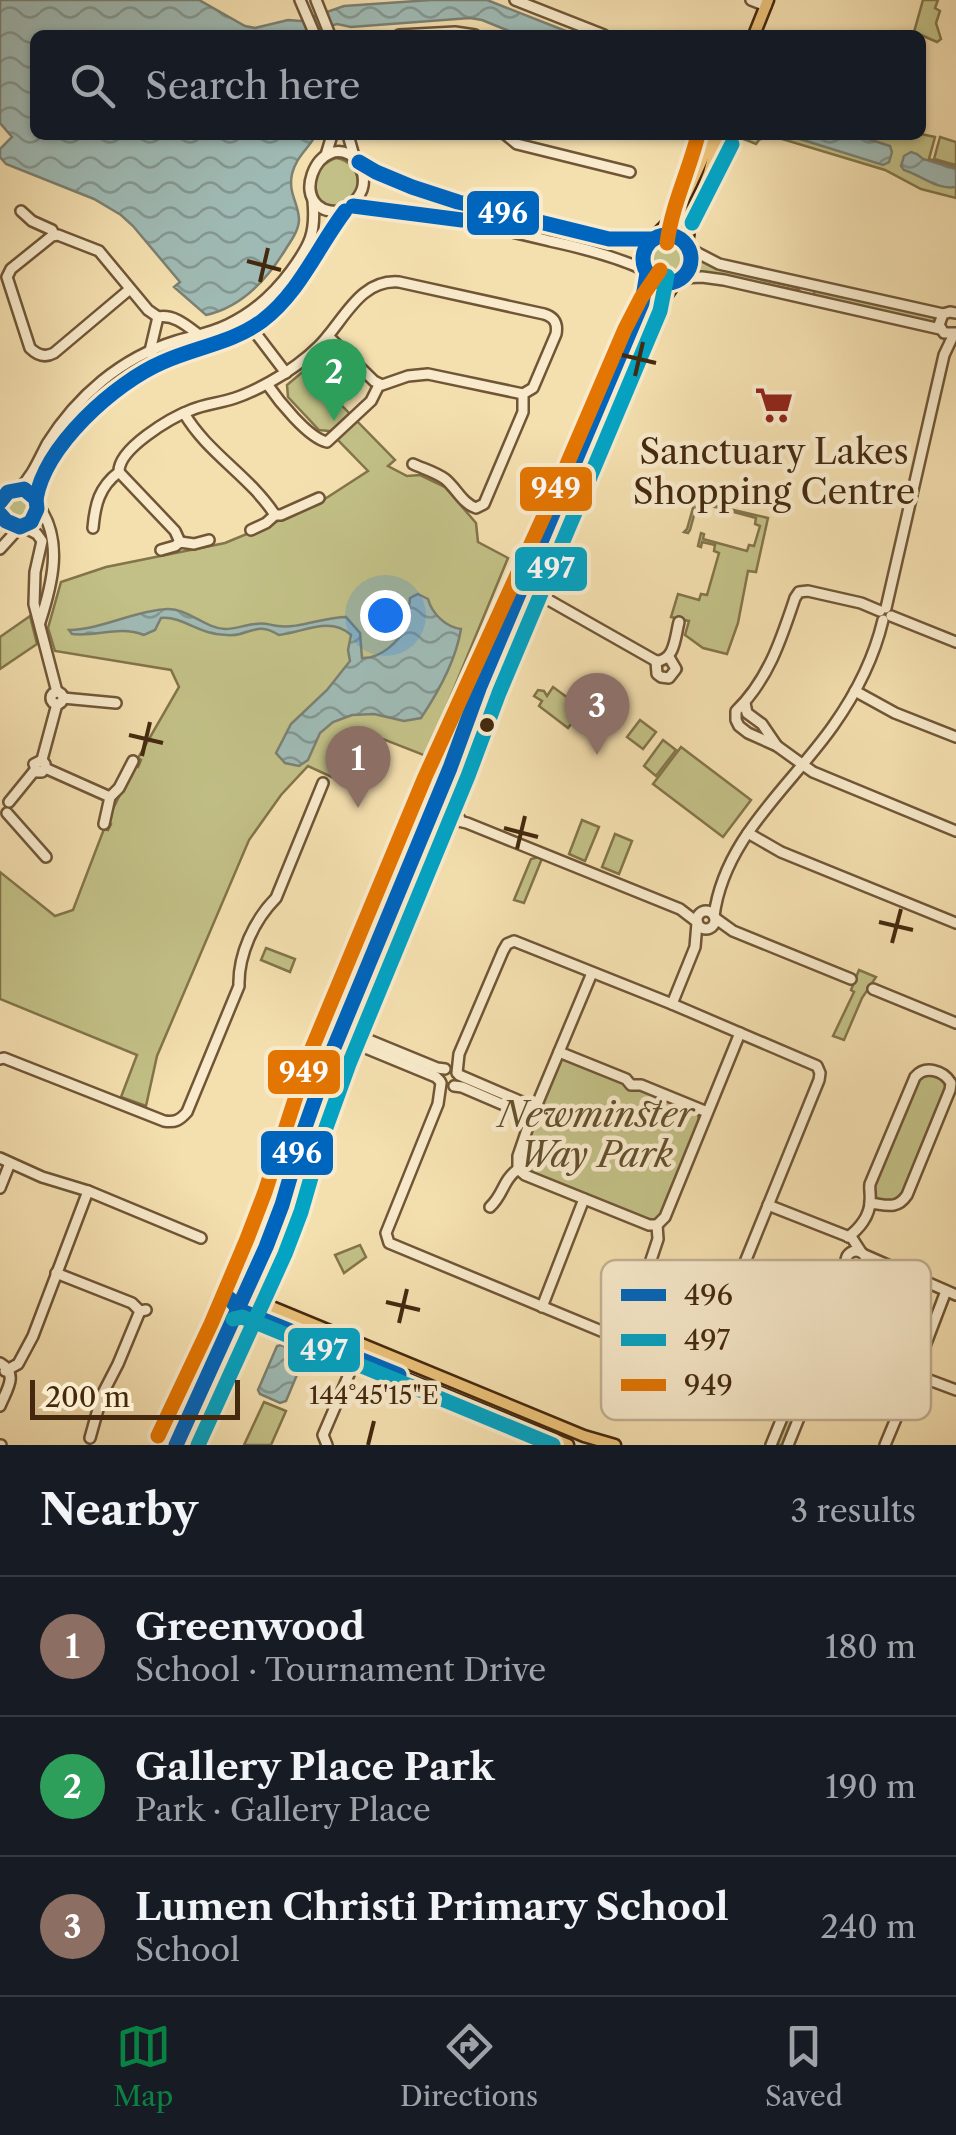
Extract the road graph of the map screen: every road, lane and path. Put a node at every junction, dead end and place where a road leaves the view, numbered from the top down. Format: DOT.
graph roads {
  1 [pos="300,0"];
  2 [pos="316,0"];
  3 [pos="515,0"];
  4 [pos="751,0"];
  5 [pos="767,3"];
  6 [pos="313,30"];
  7 [pos="329,30"];
  8 [pos="591,30"];
  9 [pos="756,30"];
  10 [pos="330,140"];
  11 [pos="350,140"];
  12 [pos="512,140"];
  13 [pos="713,140"];
  14 [pos="715,140"];
  15 [pos="326,155"];
  16 [pos="357,159"];
  17 [pos="631,172"];
  18 [pos="313,200"];
  19 [pos="349,208"];
  20 [pos="21,210"];
  21 [pos="54,236"];
  22 [pos="655,238"];
  23 [pos="688,247"];
  24 [pos="4,272"];
  25 [pos="646,272"];
  26 [pos="679,280"];
  27 [pos="806,284"];
  28 [pos="130,289"];
  29 [pos="805,298"];
  30 [pos="956,313"];
  31 [pos="943,314"];
  32 [pos="158,317"];
  33 [pos="242,317"];
  34 [pos="252,328"];
  35 [pos="941,330"];
  36 [pos="214,331"];
  37 [pos="955,334"];
  38 [pos="199,335"];
  39 [pos="328,336"];
  40 [pos="218,345"];
  41 [pos="150,352"];
  42 [pos="944,354"];
  43 [pos="158,364"];
  44 [pos="286,373"];
  45 [pos="267,384"];
  46 [pos="379,385"];
  47 [pos="620,390"];
  48 [pos="523,394"];
  49 [pos="184,413"];
  50 [pos="413,464"];
  51 [pos="119,472"];
  52 [pos="572,472"];
  53 [pos="0,482"];
  54 [pos="16,489"];
  55 [pos="319,498"];
  56 [pos="0,502"];
  57 [pos="37,502"];
  58 [pos="0,514"];
  59 [pos="275,515"];
  60 [pos="22,527"];
  61 [pos="93,528"];
  62 [pos="556,528"];
  63 [pos="251,530"];
  64 [pos="209,540"];
  65 [pos="180,542"];
  66 [pos="0,548"];
  67 [pos="161,550"];
  68 [pos="36,572"];
  69 [pos="52,573"];
  70 [pos="535,578"];
  71 [pos="525,598"];
  72 [pos="545,598"];
  73 [pos="885,614"];
  74 [pos="679,622"];
  75 [pos="40,624"];
  76 [pos="956,642"];
  77 [pos="500,646"];
  78 [pos="669,657"];
  79 [pos="656,661"];
  80 [pos="855,692"];
  81 [pos="59,698"];
  82 [pos="116,703"];
  83 [pos="743,710"];
  84 [pos="956,737"];
  85 [pos="777,746"];
  86 [pos="132,761"];
  87 [pos="802,765"];
  88 [pos="41,766"];
  89 [pos="323,783"];
  90 [pos="439,792"];
  91 [pos="110,797"];
  92 [pos="4,801"];
  93 [pos="3,814"];
  94 [pos="467,822"];
  95 [pos="104,824"];
  96 [pos="424,828"];
  97 [pos="956,831"];
  98 [pos="748,832"];
  99 [pos="46,857"];
  100 [pos="718,894"];
  101 [pos="680,909"];
  102 [pos="702,911"];
  103 [pos="697,922"];
  104 [pos="712,923"];
  105 [pos="956,924"];
  106 [pos="695,947"];
  107 [pos="592,973"];
  108 [pos="852,979"];
  109 [pos="873,988"];
  110 [pos="672,1004"];
  111 [pos="956,1023"];
  112 [pos="341,1033"];
  113 [pos="740,1033"];
  114 [pos="560,1052"];
  115 [pos="459,1054"];
  116 [pos="1,1057"];
  117 [pos="445,1069"];
  118 [pos="458,1074"];
  119 [pos="440,1082"];
  120 [pos="454,1086"];
  121 [pos="493,1095"];
  122 [pos="438,1104"];
  123 [pos="707,1112"];
  124 [pos="534,1113"];
  125 [pos="304,1130"];
  126 [pos="5,1160"];
  127 [pos="518,1169"];
  128 [pos="0,1188"];
  129 [pos="88,1191"];
  130 [pos="584,1199"];
  131 [pos="871,1203"];
  132 [pos="282,1205"];
  133 [pos="768,1205"];
  134 [pos="490,1207"];
  135 [pos="267,1209"];
  136 [pos="657,1225"];
  137 [pos="201,1238"];
  138 [pos="848,1238"];
  139 [pos="266,1247"];
  140 [pos="651,1260"];
  141 [pos="746,1260"];
  142 [pos="847,1260"];
  143 [pos="863,1260"];
  144 [pos="56,1273"];
  145 [pos="951,1293"];
  146 [pos="244,1297"];
  147 [pos="230,1299"];
  148 [pos="267,1305"];
  149 [pos="542,1307"];
  150 [pos="239,1310"];
  151 [pos="601,1331"];
  152 [pos="931,1334"];
  153 [pos="356,1358"];
  154 [pos="3,1368"];
  155 [pos="931,1379"];
  156 [pos="956,1390"];
  157 [pos="0,1406"];
  158 [pos="781,1420"];
  159 [pos="798,1420"];
  160 [pos="895,1420"];
  161 [pos="90,1438"];
  162 [pos="323,1444"];
  163 [pos="173,1445"];
  164 [pos="568,1445"];
  165 [pos="615,1445"];
  166 [pos="771,1445"];
  167 [pos="788,1445"];
  168 [pos="885,1445"];
  1 -- 6 [label="street"];
  2 -- 7 [label="street"];
  3 -- 8 [label="street"];
  4 -- 5 [label="street"];
  5 -- 9 [label="main road"];
  10 -- 15 [label="street"];
  11 -- 16 [label="street"];
  12 -- 17 [label="street"];
  13 -- 22 [label="main road"];
  14 -- 23 [label="main road"];
  15 -- 16 [label="street"];
  15 -- 18 [label="street"];
  16 -- 19 [label="street"];
  16 -- 22 [label="street"];
  18 -- 19 [label="street"];
  18 -- 33 [label="street"];
  19 -- 25 [label="street"];
  19 -- 34 [label="street"];
  20 -- 21 [label="street"];
  21 -- 24 [label="street"];
  21 -- 28 [label="street"];
  22 -- 23 [label="main road"];
  22 -- 25 [label="main road"];
  23 -- 26 [label="main road"];
  23 -- 27 [label="street"];
  24 -- 28 [label="street"];
  25 -- 26 [label="main road"];
  25 -- 52 [label="main road"];
  26 -- 29 [label="street"];
  26 -- 47 [label="main road"];
  27 -- 29 [label="street"];
  27 -- 31 [label="street"];
  28 -- 32 [label="street"];
  29 -- 35 [label="street"];
  30 -- 31 [label="street"];
  31 -- 35 [label="street"];
  32 -- 38 [label="street"];
  32 -- 41 [label="street"];
  33 -- 34 [label="street"];
  33 -- 36 [label="street"];
  34 -- 40 [label="street"];
  34 -- 44 [label="street"];
  35 -- 37 [label="street"];
  35 -- 42 [label="street"];
  36 -- 38 [label="street"];
  36 -- 40 [label="street"];
  37 -- 42 [label="street"];
  38 -- 41 [label="street"];
  39 -- 44 [label="street"];
  39 -- 46 [label="street"];
  39 -- 48 [label="street"];
  40 -- 43 [label="street"];
  41 -- 43 [label="street"];
  41 -- 54 [label="street"];
  42 -- 73 [label="street"];
  43 -- 57 [label="street"];
  44 -- 45 [label="street"];
  45 -- 46 [label="street"];
  45 -- 49 [label="street"];
  46 -- 48 [label="street"];
  47 -- 52 [label="main road"];
  47 -- 62 [label="main road"];
  48 -- 50 [label="street"];
  49 -- 51 [label="street"];
  49 -- 59 [label="street"];
  51 -- 61 [label="street"];
  51 -- 65 [label="street"];
  52 -- 62 [label="main road"];
  53 -- 54 [label="street"];
  54 -- 56 [label="street"];
  54 -- 57 [label="street"];
  55 -- 59 [label="street"];
  57 -- 60 [label="street"];
  57 -- 69 [label="street"];
  58 -- 60 [label="street"];
  59 -- 63 [label="street"];
  60 -- 66 [label="street"];
  60 -- 68 [label="street"];
  62 -- 70 [label="main road"];
  62 -- 77 [label="main road"];
  64 -- 65 [label="street"];
  65 -- 67 [label="street"];
  68 -- 69 [label="street"];
  68 -- 75 [label="street"];
  69 -- 75 [label="street"];
  70 -- 71 [label="main road"];
  70 -- 72 [label="street"];
  71 -- 72 [label="street"];
  71 -- 77 [label="main road"];
  72 -- 79 [label="street"];
  73 -- 76 [label="street"];
  73 -- 80 [label="street"];
  73 -- 83 [label="street"];
  74 -- 78 [label="street"];
  75 -- 81 [label="street"];
  77 -- 90 [label="main road"];
  78 -- 79 [label="street"];
  78 -- 79 [label="street"];
  80 -- 84 [label="street"];
  80 -- 87 [label="street"];
  81 -- 82 [label="street"];
  81 -- 88 [label="street"];
  83 -- 85 [label="street"];
  83 -- 85 [label="street"];
  85 -- 87 [label="street"];
  86 -- 91 [label="street"];
  87 -- 97 [label="street"];
  87 -- 98 [label="street"];
  88 -- 91 [label="street"];
  88 -- 92 [label="street"];
  89 -- 116 [label="street"];
  90 -- 94 [label="street"];
  90 -- 96 [label="main road"];
  91 -- 95 [label="street"];
  92 -- 93 [label="street"];
  93 -- 99 [label="street"];
  94 -- 96 [label="street"];
  94 -- 101 [label="street"];
  96 -- 112 [label="main road"];
  98 -- 100 [label="street"];
  98 -- 105 [label="street"];
  100 -- 102 [label="street"];
  100 -- 104 [label="street"];
  101 -- 102 [label="street"];
  101 -- 103 [label="street"];
  102 -- 103 [label="street"];
  102 -- 104 [label="street"];
  103 -- 104 [label="street"];
  103 -- 106 [label="street"];
  104 -- 106 [label="street"];
  104 -- 108 [label="street"];
  106 -- 110 [label="street"];
  107 -- 110 [label="street"];
  107 -- 114 [label="street"];
  107 -- 115 [label="street"];
  109 -- 111 [label="street"];
  110 -- 113 [label="street"];
  112 -- 117 [label="street"];
  112 -- 119 [label="street"];
  112 -- 125 [label="main road"];
  113 -- 123 [label="street"];
  113 -- 133 [label="street"];
  114 -- 123 [label="street"];
  114 -- 124 [label="street"];
  115 -- 117 [label="street"];
  115 -- 118 [label="street"];
  117 -- 118 [label="street"];
  117 -- 119 [label="street"];
  118 -- 120 [label="street"];
  118 -- 121 [label="street"];
  119 -- 120 [label="street"];
  119 -- 122 [label="street"];
  120 -- 121 [label="street"];
  120 -- 122 [label="street"];
  121 -- 124 [label="street"];
  122 -- 149 [label="street"];
  123 -- 136 [label="street"];
  124 -- 127 [label="street"];
  125 -- 132 [label="main road"];
  125 -- 135 [label="main road"];
  126 -- 128 [label="street"];
  126 -- 129 [label="street"];
  127 -- 130 [label="street"];
  127 -- 134 [label="street"];
  129 -- 137 [label="street"];
  129 -- 144 [label="street"];
  130 -- 136 [label="street"];
  130 -- 149 [label="street"];
  131 -- 131 [label="street"];
  131 -- 138 [label="street"];
  132 -- 135 [label="main road"];
  132 -- 139 [label="main road"];
  133 -- 138 [label="street"];
  133 -- 141 [label="street"];
  135 -- 147 [label="main road"];
  136 -- 140 [label="street"];
  138 -- 142 [label="street"];
  138 -- 143 [label="street"];
  139 -- 146 [label="main road"];
  139 -- 148 [label="main road"];
  144 -- 154 [label="street"];
  144 -- 161 [label="street"];
  145 -- 152 [label="street"];
  146 -- 147 [label="main road"];
  146 -- 148 [label="main road"];
  146 -- 150 [label="main road"];
  147 -- 150 [label="main road"];
  147 -- 163 [label="main road"];
  148 -- 165 [label="main road"];
  149 -- 151 [label="street"];
  150 -- 153 [label="main road"];
  150 -- 163 [label="main road"];
  153 -- 162 [label="street"];
  153 -- 164 [label="main road"];
  154 -- 157 [label="street"];
  155 -- 156 [label="street"];
  158 -- 166 [label="street"];
  159 -- 167 [label="street"];
  160 -- 168 [label="street"];
}
